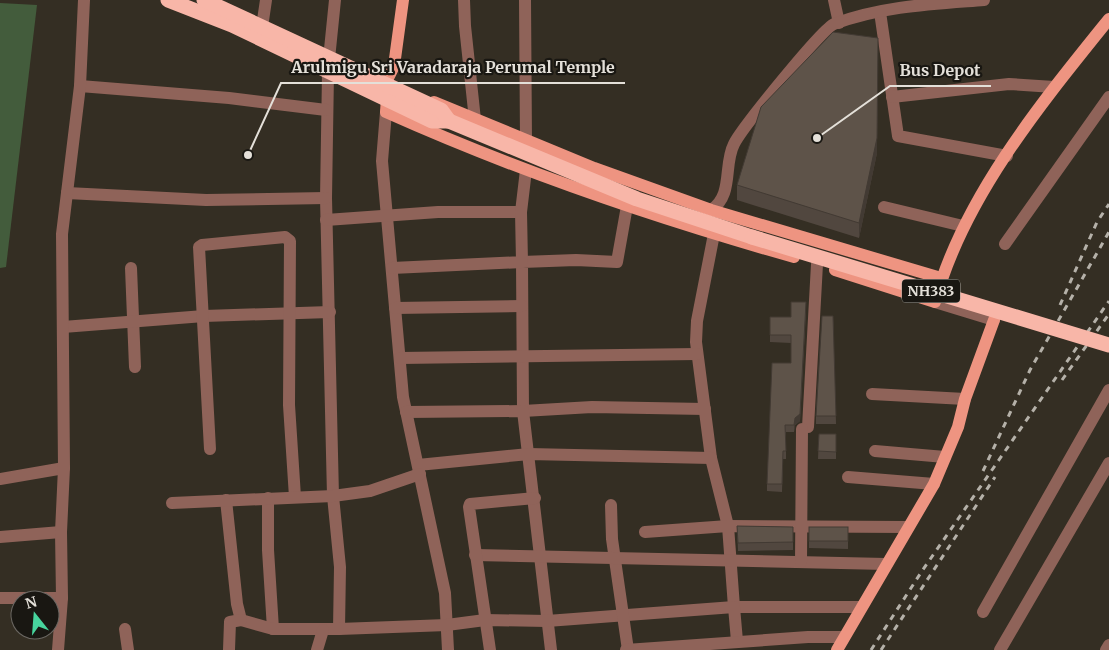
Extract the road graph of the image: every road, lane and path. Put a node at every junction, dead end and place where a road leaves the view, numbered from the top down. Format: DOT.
graph roads {
  1 [pos="84,0"];
  2 [pos="168,0"];
  3 [pos="204,0"];
  4 [pos="266,0"];
  5 [pos="335,0"];
  6 [pos="403,0"];
  7 [pos="464,0"];
  8 [pos="525,0"];
  9 [pos="834,0"];
  10 [pos="984,0"];
  11 [pos="880,12"];
  12 [pos="1109,19"];
  13 [pos="839,23"];
  14 [pos="262,27"];
  15 [pos="328,66"];
  16 [pos="80,86"];
  17 [pos="1054,87"];
  18 [pos="387,93"];
  19 [pos="892,97"];
  20 [pos="1109,97"];
  21 [pos="326,110"];
  22 [pos="471,123"];
  23 [pos="526,140"];
  24 [pos="1007,156"];
  25 [pos="526,170"];
  26 [pos="67,193"];
  27 [pos="326,198"];
  28 [pos="627,206"];
  29 [pos="884,207"];
  30 [pos="712,210"];
  31 [pos="521,212"];
  32 [pos="387,217"];
  33 [pos="326,220"];
  34 [pos="963,226"];
  35 [pos="777,229"];
  36 [pos="714,234"];
  37 [pos="1005,244"];
  38 [pos="770,250"];
  39 [pos="522,262"];
  40 [pos="817,264"];
  41 [pos="131,268"];
  42 [pos="392,268"];
  43 [pos="941,278"];
  44 [pos="935,302"];
  45 [pos="522,306"];
  46 [pos="395,308"];
  47 [pos="330,312"];
  48 [pos="288,313"];
  49 [pos="204,316"];
  50 [pos="994,320"];
  51 [pos="132,322"];
  52 [pos="63,327"];
  53 [pos="1109,345"];
  54 [pos="697,354"];
  55 [pos="522,356"];
  56 [pos="400,358"];
  57 [pos="135,367"];
  58 [pos="1109,390"];
  59 [pos="872,394"];
  60 [pos="965,399"];
  61 [pos="705,409"];
  62 [pos="523,410"];
  63 [pos="406,412"];
  64 [pos="210,449"];
  65 [pos="875,451"];
  66 [pos="529,454"];
  67 [pos="945,457"];
  68 [pos="712,458"];
  69 [pos="1109,463"];
  70 [pos="64,468"];
  71 [pos="419,470"];
  72 [pos="848,477"];
  73 [pos="0,478"];
  74 [pos="934,484"];
  75 [pos="333,496"];
  76 [pos="295,497"];
  77 [pos="268,498"];
  78 [pos="535,498"];
  79 [pos="226,500"];
  80 [pos="172,503"];
  81 [pos="611,505"];
  82 [pos="728,526"];
  83 [pos="801,526"];
  84 [pos="908,527"];
  85 [pos="61,532"];
  86 [pos="645,532"];
  87 [pos="0,537"];
  88 [pos="475,555"];
  89 [pos="540,556"];
  90 [pos="614,557"];
  91 [pos="730,560"];
  92 [pos="801,562"];
  93 [pos="886,564"];
  94 [pos="0,598"];
  95 [pos="62,598"];
  96 [pos="734,607"];
  97 [pos="860,607"];
  98 [pos="983,612"];
  99 [pos="623,614"];
  100 [pos="242,620"];
  101 [pos="485,620"];
  102 [pos="547,620"];
  103 [pos="446,625"];
  104 [pos="125,629"];
  105 [pos="273,629"];
  106 [pos="339,629"];
  107 [pos="324,630"];
  108 [pos="844,637"];
  109 [pos="737,641"];
  110 [pos="1109,645"];
  111 [pos="58,650"];
  112 [pos="128,650"];
  113 [pos="229,650"];
  114 [pos="317,650"];
  115 [pos="448,650"];
  116 [pos="490,650"];
  117 [pos="551,650"];
  118 [pos="627,650"];
  119 [pos="837,650"];
  120 [pos="1000,650"];
  121 [pos="1106,650"];
  1 -- 16 [label="street"];
  2 -- 15 [label="highway"];
  3 -- 14 [label="highway"];
  4 -- 14 [label="street"];
  5 -- 15 [label="street"];
  6 -- 18 [label="main road"];
  7 -- 22 [label="street"];
  8 -- 23 [label="street"];
  9 -- 13 [label="street"];
  10 -- 11 [label="street"];
  11 -- 13 [label="street"];
  11 -- 19 [label="street"];
  12 -- 17 [label="main road"];
  13 -- 30 [label="street"];
  14 -- 15 [label="highway"];
  15 -- 18 [label="highway"];
  15 -- 21 [label="street"];
  16 -- 21 [label="street"];
  16 -- 26 [label="street"];
  17 -- 19 [label="street"];
  17 -- 24 [label="main road"];
  18 -- 22 [label="main road"];
  18 -- 22 [label="highway"];
  18 -- 25 [label="main road"];
  18 -- 32 [label="street"];
  19 -- 24 [label="street"];
  20 -- 37 [label="street"];
  21 -- 27 [label="street"];
  22 -- 23 [label="main road"];
  22 -- 53 [label="highway, NH383, bridge"];
  23 -- 30 [label="main road"];
  24 -- 34 [label="main road"];
  25 -- 28 [label="main road"];
  25 -- 31 [label="street"];
  26 -- 27 [label="street"];
  26 -- 52 [label="street"];
  27 -- 33 [label="street"];
  28 -- 36 [label="main road"];
  28 -- 39 [label="street"];
  29 -- 34 [label="street"];
  30 -- 35 [label="main road"];
  31 -- 32 [label="street"];
  31 -- 39 [label="street"];
  32 -- 33 [label="street"];
  32 -- 42 [label="street"];
  33 -- 47 [label="street"];
  34 -- 43 [label="main road"];
  35 -- 38 [label="main road"];
  35 -- 43 [label="main road"];
  36 -- 38 [label="main road"];
  36 -- 54 [label="street"];
  38 -- 40 [label="main road"];
  39 -- 42 [label="street"];
  39 -- 45 [label="street"];
  40 -- 44 [label="main road"];
  40 -- 83 [label="street"];
  41 -- 51 [label="street"];
  42 -- 46 [label="street"];
  43 -- 44 [label="main road"];
  44 -- 50 [label="street"];
  45 -- 46 [label="street"];
  45 -- 55 [label="street"];
  46 -- 56 [label="street"];
  47 -- 48 [label="street"];
  47 -- 75 [label="street"];
  48 -- 49 [label="street"];
  48 -- 49 [label="street"];
  48 -- 76 [label="street"];
  49 -- 51 [label="street"];
  49 -- 64 [label="street"];
  50 -- 60 [label="main road"];
  51 -- 52 [label="street"];
  51 -- 57 [label="street"];
  52 -- 70 [label="street"];
  54 -- 55 [label="street"];
  54 -- 61 [label="street"];
  55 -- 56 [label="street"];
  55 -- 62 [label="street"];
  56 -- 63 [label="street"];
  58 -- 98 [label="street"];
  59 -- 60 [label="street"];
  60 -- 67 [label="main road"];
  61 -- 62 [label="street"];
  61 -- 68 [label="street"];
  62 -- 63 [label="street"];
  62 -- 66 [label="street"];
  63 -- 71 [label="street"];
  65 -- 67 [label="street"];
  66 -- 68 [label="street"];
  66 -- 71 [label="street"];
  66 -- 78 [label="street"];
  67 -- 74 [label="main road"];
  68 -- 82 [label="street"];
  69 -- 120 [label="street"];
  70 -- 73 [label="street"];
  70 -- 85 [label="street"];
  71 -- 75 [label="street"];
  71 -- 103 [label="street"];
  72 -- 74 [label="street"];
  74 -- 84 [label="main road"];
  75 -- 76 [label="street"];
  75 -- 106 [label="street"];
  76 -- 77 [label="street"];
  77 -- 79 [label="street"];
  77 -- 105 [label="street"];
  78 -- 88 [label="street"];
  78 -- 89 [label="street"];
  79 -- 80 [label="street"];
  79 -- 100 [label="street"];
  81 -- 90 [label="street"];
  82 -- 83 [label="street"];
  82 -- 86 [label="street"];
  82 -- 91 [label="street"];
  83 -- 84 [label="street"];
  83 -- 92 [label="street"];
  84 -- 93 [label="main road"];
  85 -- 87 [label="street"];
  85 -- 95 [label="street"];
  88 -- 89 [label="street"];
  88 -- 101 [label="street"];
  89 -- 90 [label="street"];
  89 -- 102 [label="street"];
  90 -- 91 [label="street"];
  90 -- 99 [label="street"];
  91 -- 92 [label="street"];
  91 -- 96 [label="street"];
  92 -- 93 [label="street"];
  93 -- 97 [label="main road"];
  94 -- 95 [label="street"];
  95 -- 111 [label="street"];
  96 -- 97 [label="street"];
  96 -- 99 [label="street"];
  96 -- 109 [label="street"];
  97 -- 108 [label="main road"];
  99 -- 102 [label="street"];
  99 -- 118 [label="street"];
  100 -- 105 [label="street"];
  100 -- 113 [label="street"];
  101 -- 102 [label="street"];
  101 -- 103 [label="street"];
  101 -- 116 [label="street"];
  102 -- 117 [label="street"];
  103 -- 106 [label="street"];
  103 -- 115 [label="street"];
  104 -- 112 [label="street"];
  105 -- 107 [label="street"];
  106 -- 107 [label="street"];
  107 -- 114 [label="street"];
  108 -- 109 [label="street"];
  108 -- 119 [label="main road"];
  109 -- 118 [label="street"];
  110 -- 121 [label="street"];
}
